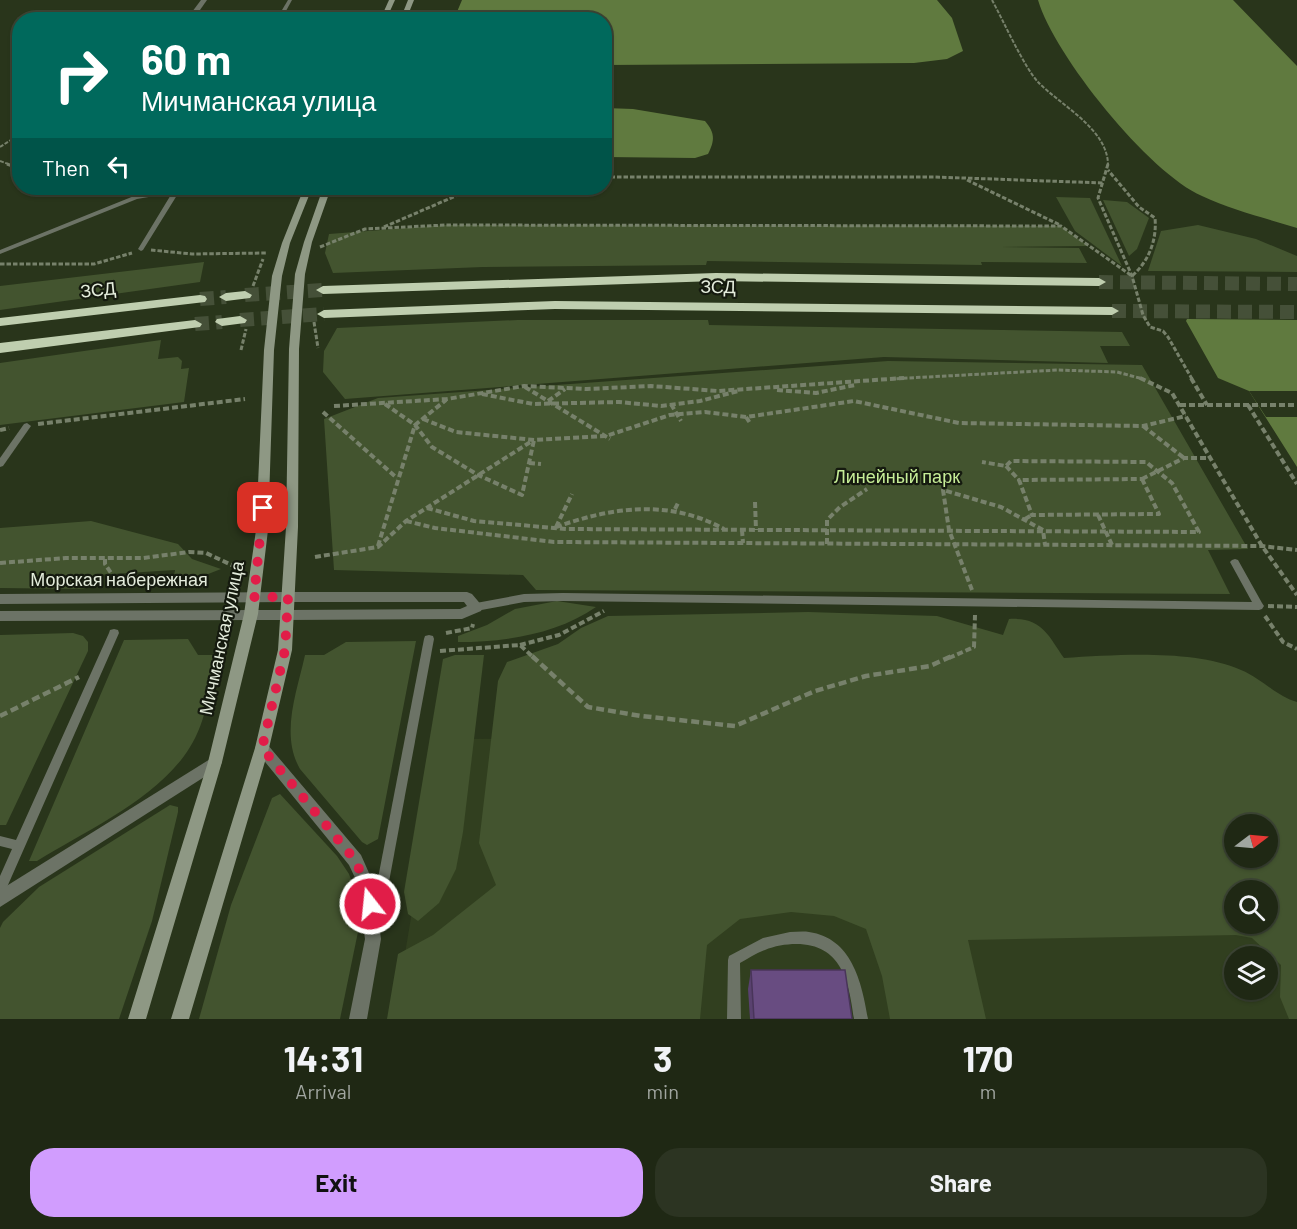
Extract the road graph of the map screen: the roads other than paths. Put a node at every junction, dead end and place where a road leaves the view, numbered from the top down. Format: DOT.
graph roads {
  1 [pos="152,195"];
  2 [pos="174,195"];
  3 [pos="305,195"];
  4 [pos="325,195"];
  5 [pos="141,249"];
  6 [pos="0,252"];
  7 [pos="1099,282"];
  8 [pos="323,290"];
  9 [pos="245,295"];
  10 [pos="226,297"];
  11 [pos="200,299"];
  12 [pos="1112,311"];
  13 [pos="324,314"];
  14 [pos="240,320"];
  15 [pos="0,321"];
  16 [pos="222,322"];
  17 [pos="195,324"];
  18 [pos="0,348"];
  19 [pos="27,426"];
  20 [pos="0,464"];
  21 [pos="1235,562"];
  22 [pos="254,597"];
  23 [pos="288,597"];
  24 [pos="0,599"];
  25 [pos="476,607"];
  26 [pos="251,614"];
  27 [pos="287,615"];
  28 [pos="0,616"];
  29 [pos="114,633"];
  30 [pos="429,639"];
  31 [pos="262,748"];
  32 [pos="215,762"];
  33 [pos="0,841"];
  34 [pos="20,846"];
  35 [pos="0,890"];
  36 [pos="0,899"];
  37 [pos="373,939"];
  38 [pos="137,1019"];
  39 [pos="180,1019"];
  40 [pos="358,1019"];
  41 [pos="734,1019"];
  42 [pos="861,1019"];
  1 -- 6 [label="lane"];
  2 -- 5 [label="lane"];
  3 -- 22 [label="main road, Мичманская улица"];
  4 -- 23 [label="main road"];
  7 -- 8 [label="highway, ЗСД"];
  9 -- 10 [label="highway"];
  11 -- 15 [label="highway, ЗСД"];
  12 -- 13 [label="highway, ЗСД"];
  14 -- 16 [label="highway"];
  17 -- 18 [label="highway"];
  19 -- 20 [label="lane"];
  21 -- 25 [label="lane"];
  22 -- 23 [label="street, Морская набережная"];
  22 -- 24 [label="street, Морская набережная"];
  22 -- 26 [label="main road, Мичманская улица"];
  23 -- 25 [label="street, Морская набережная"];
  23 -- 27 [label="main road"];
  25 -- 27 [label="street, Морская набережная"];
  26 -- 27 [label="street, Морская набережная"];
  26 -- 28 [label="street, Морская набережная"];
  26 -- 32 [label="main road, Мичманская улица"];
  27 -- 31 [label="main road"];
  29 -- 34 [label="lane"];
  30 -- 37 [label="lane"];
  31 -- 37 [label="street"];
  31 -- 39 [label="main road"];
  32 -- 36 [label="street"];
  32 -- 38 [label="main road, Мичманская улица"];
  33 -- 34 [label="lane"];
  34 -- 35 [label="lane"];
  37 -- 40 [label="street"];
  41 -- 42 [label="lane"];
}
